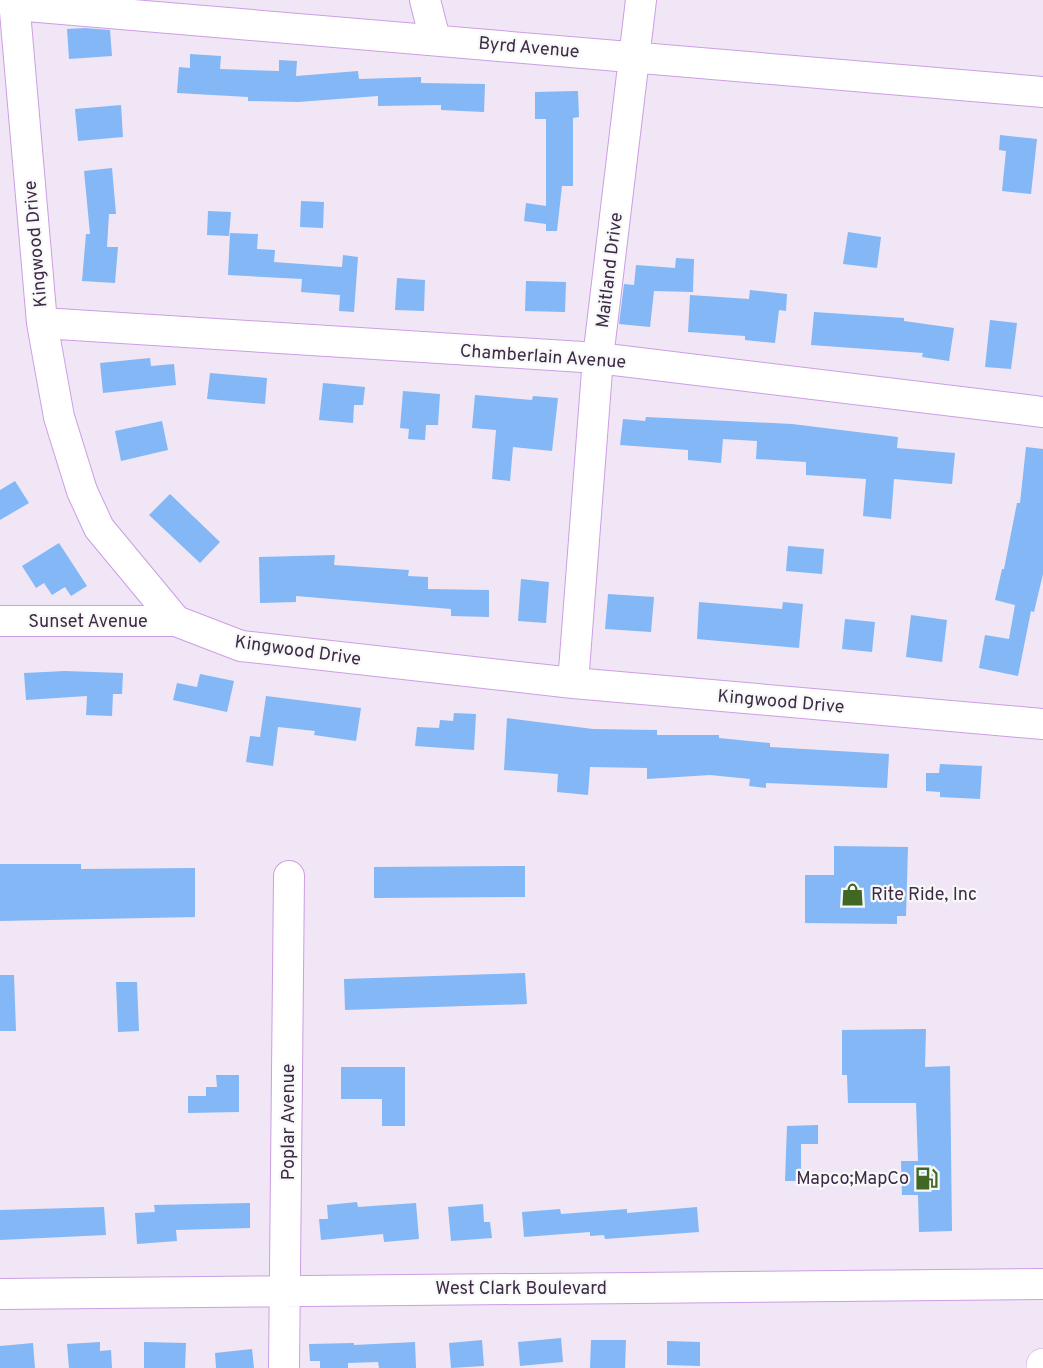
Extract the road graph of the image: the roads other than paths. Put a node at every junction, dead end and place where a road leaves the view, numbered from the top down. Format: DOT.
graph roads {
  1 [pos="424,0"];
  2 [pos="641,0"];
  3 [pos="14,2"];
  4 [pos="435,39"];
  5 [pos="635,57"];
  6 [pos="1043,92"];
  7 [pos="42,323"];
  8 [pos="598,358"];
  9 [pos="1043,412"];
  10 [pos="0,621"];
  11 [pos="176,621"];
  12 [pos="573,683"];
  13 [pos="1043,724"];
  14 [pos="289,876"];
  15 [pos="1043,1284"];
  16 [pos="286,1290"];
  17 [pos="0,1294"];
  18 [pos="284,1368"];
  1 -- 4 [label="street"];
  2 -- 5 [label="street, Maitland Drive"];
  3 -- 4 [label="street, Byrd Avenue"];
  3 -- 7 [label="street, Kingwood Drive"];
  4 -- 5 [label="street, Byrd Avenue"];
  5 -- 6 [label="street, Byrd Avenue"];
  5 -- 8 [label="street, Maitland Drive"];
  7 -- 8 [label="street, Chamberlain Avenue"];
  7 -- 11 [label="street, Kingwood Drive"];
  8 -- 9 [label="street, Chamberlain Avenue"];
  8 -- 12 [label="street, Maitland Drive"];
  10 -- 11 [label="street, Sunset Avenue"];
  11 -- 12 [label="street, Kingwood Drive"];
  12 -- 13 [label="street, Kingwood Drive"];
  14 -- 16 [label="street, Poplar Avenue"];
  15 -- 16 [label="street, West Clark Boulevard"];
  16 -- 17 [label="street, West Clark Boulevard"];
  16 -- 18 [label="street, Poplar Avenue"];
}
